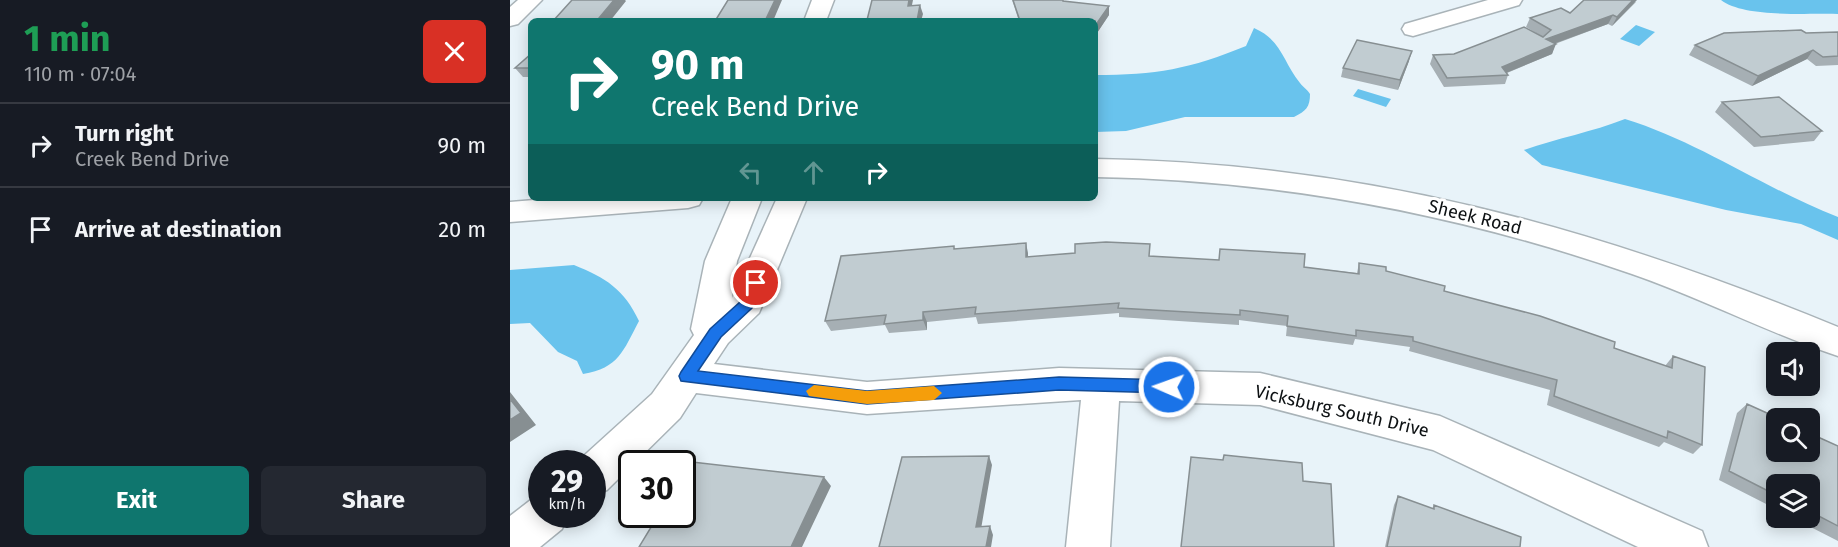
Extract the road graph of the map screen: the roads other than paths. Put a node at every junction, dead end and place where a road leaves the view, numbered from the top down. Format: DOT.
graph roads {
  1 [pos="531,0"];
  2 [pos="823,0"];
  3 [pos="1511,0"];
  4 [pos="816,18"];
  5 [pos="510,19"];
  6 [pos="1413,28"];
  7 [pos="1098,168"];
  8 [pos="650,201"];
  9 [pos="746,201"];
  10 [pos="791,201"];
  11 [pos="510,212"];
  12 [pos="715,333"];
  13 [pos="1838,342"];
  14 [pos="687,376"];
  15 [pos="1101,385"];
  16 [pos="606,463"];
  17 [pos="530,528"];
  18 [pos="510,544"];
  19 [pos="1088,547"];
  20 [pos="1686,547"];
  1 -- 5 [label="street"];
  2 -- 4 [label="street"];
  3 -- 6 [label="street"];
  7 -- 13 [label="street, Sheek Road"];
  8 -- 11 [label="street"];
  9 -- 12 [label="street"];
  10 -- 12 [label="street"];
  12 -- 14 [label="street"];
  14 -- 15 [label="street, Vicksburg South Drive"];
  14 -- 16 [label="street"];
  15 -- 19 [label="street"];
  15 -- 20 [label="street, Vicksburg South Drive"];
  17 -- 18 [label="street"];
}
